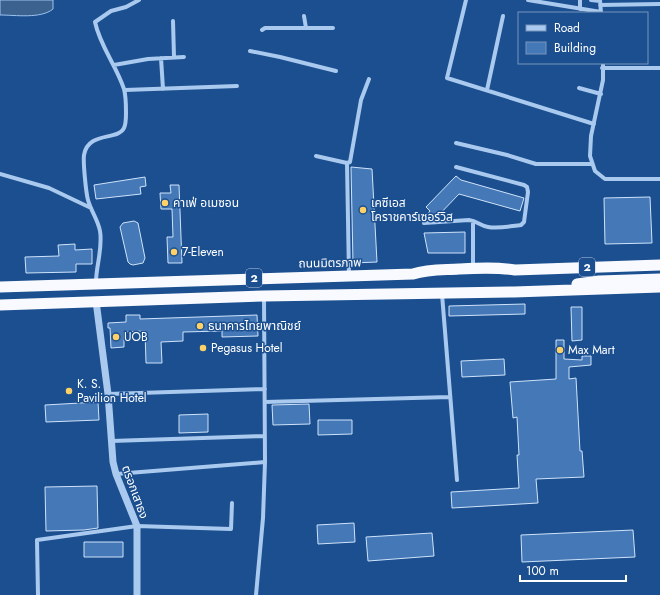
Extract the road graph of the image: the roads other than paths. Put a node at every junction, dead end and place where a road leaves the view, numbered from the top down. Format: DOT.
graph roads {
  1 [pos="139,0"];
  2 [pos="466,0"];
  3 [pos="528,0"];
  4 [pos="580,0"];
  5 [pos="591,0"];
  6 [pos="600,2"];
  7 [pos="660,4"];
  8 [pos="580,9"];
  9 [pos="596,12"];
  10 [pos="601,12"];
  11 [pos="304,16"];
  12 [pos="503,16"];
  13 [pos="173,21"];
  14 [pos="306,28"];
  15 [pos="333,28"];
  16 [pos="262,30"];
  17 [pos="250,51"];
  18 [pos="184,57"];
  19 [pos="162,58"];
  20 [pos="174,58"];
  21 [pos="114,65"];
  22 [pos="602,65"];
  23 [pos="660,68"];
  24 [pos="336,71"];
  25 [pos="369,79"];
  26 [pos="237,86"];
  27 [pos="579,88"];
  28 [pos="163,89"];
  29 [pos="125,90"];
  30 [pos="487,90"];
  31 [pos="601,94"];
  32 [pos="594,124"];
  33 [pos="456,143"];
  34 [pos="316,156"];
  35 [pos="347,163"];
  36 [pos="592,164"];
  37 [pos="456,167"];
  38 [pos="0,174"];
  39 [pos="660,179"];
  40 [pos="91,208"];
  41 [pos="473,221"];
  42 [pos="424,223"];
  43 [pos="660,265"];
  44 [pos="473,269"];
  45 [pos="349,276"];
  46 [pos="660,279"];
  47 [pos="96,284"];
  48 [pos="0,287"];
  49 [pos="660,287"];
  50 [pos="514,292"];
  51 [pos="442,294"];
  52 [pos="264,296"];
  53 [pos="96,301"];
  54 [pos="0,305"];
  55 [pos="265,389"];
  56 [pos="108,394"];
  57 [pos="450,397"];
  58 [pos="265,402"];
  59 [pos="265,436"];
  60 [pos="111,441"];
  61 [pos="265,462"];
  62 [pos="116,474"];
  63 [pos="457,480"];
  64 [pos="232,503"];
  65 [pos="137,526"];
  66 [pos="38,595"];
  67 [pos="137,595"];
  68 [pos="256,595"];
  1 -- 21 [label="street"];
  2 -- 30 [label="street"];
  3 -- 8 [label="street"];
  4 -- 8 [label="street"];
  5 -- 6 [label="street"];
  6 -- 7 [label="street"];
  6 -- 10 [label="street"];
  8 -- 9 [label="street"];
  11 -- 14 [label="street"];
  12 -- 30 [label="street"];
  13 -- 20 [label="street"];
  14 -- 15 [label="street"];
  14 -- 16 [label="street"];
  17 -- 24 [label="street"];
  18 -- 20 [label="street"];
  19 -- 20 [label="street"];
  19 -- 21 [label="street"];
  19 -- 28 [label="street"];
  21 -- 29 [label="street"];
  22 -- 23 [label="street"];
  22 -- 31 [label="street"];
  25 -- 35 [label="street"];
  26 -- 28 [label="street"];
  27 -- 31 [label="street"];
  28 -- 29 [label="street"];
  29 -- 40 [label="street"];
  30 -- 32 [label="street"];
  31 -- 32 [label="street"];
  32 -- 36 [label="street"];
  33 -- 36 [label="street"];
  34 -- 35 [label="street"];
  35 -- 45 [label="street"];
  36 -- 39 [label="street"];
  37 -- 41 [label="street"];
  38 -- 40 [label="street"];
  40 -- 47 [label="street"];
  41 -- 42 [label="street"];
  41 -- 44 [label="street"];
  43 -- 44 [label="highway, ถนนมิตรภาพ / 2"];
  44 -- 45 [label="highway, ถนนมิตรภาพ / 2"];
  45 -- 47 [label="highway, ถนนมิตรภาพ / 2"];
  46 -- 50 [label="highway"];
  47 -- 48 [label="highway, ถนนมิตรภาพ / 2"];
  47 -- 53 [label="highway"];
  49 -- 50 [label="highway, 2"];
  50 -- 51 [label="highway, 2"];
  51 -- 52 [label="highway, 2"];
  51 -- 57 [label="street"];
  52 -- 53 [label="highway, 2"];
  52 -- 55 [label="street"];
  53 -- 54 [label="highway, 2"];
  53 -- 56 [label="street, ตรอกเสาธง"];
  55 -- 56 [label="street"];
  55 -- 58 [label="street"];
  56 -- 60 [label="street, ตรอกเสาธง"];
  57 -- 58 [label="street"];
  57 -- 63 [label="street"];
  58 -- 59 [label="street"];
  59 -- 60 [label="street"];
  59 -- 61 [label="street"];
  60 -- 62 [label="street, ตรอกเสาธง"];
  61 -- 62 [label="street"];
  61 -- 68 [label="street"];
  62 -- 65 [label="street, ตรอกเสาธง"];
  64 -- 65 [label="street"];
  65 -- 66 [label="street"];
  65 -- 67 [label="street, ตรอกเสาธง"];
}
